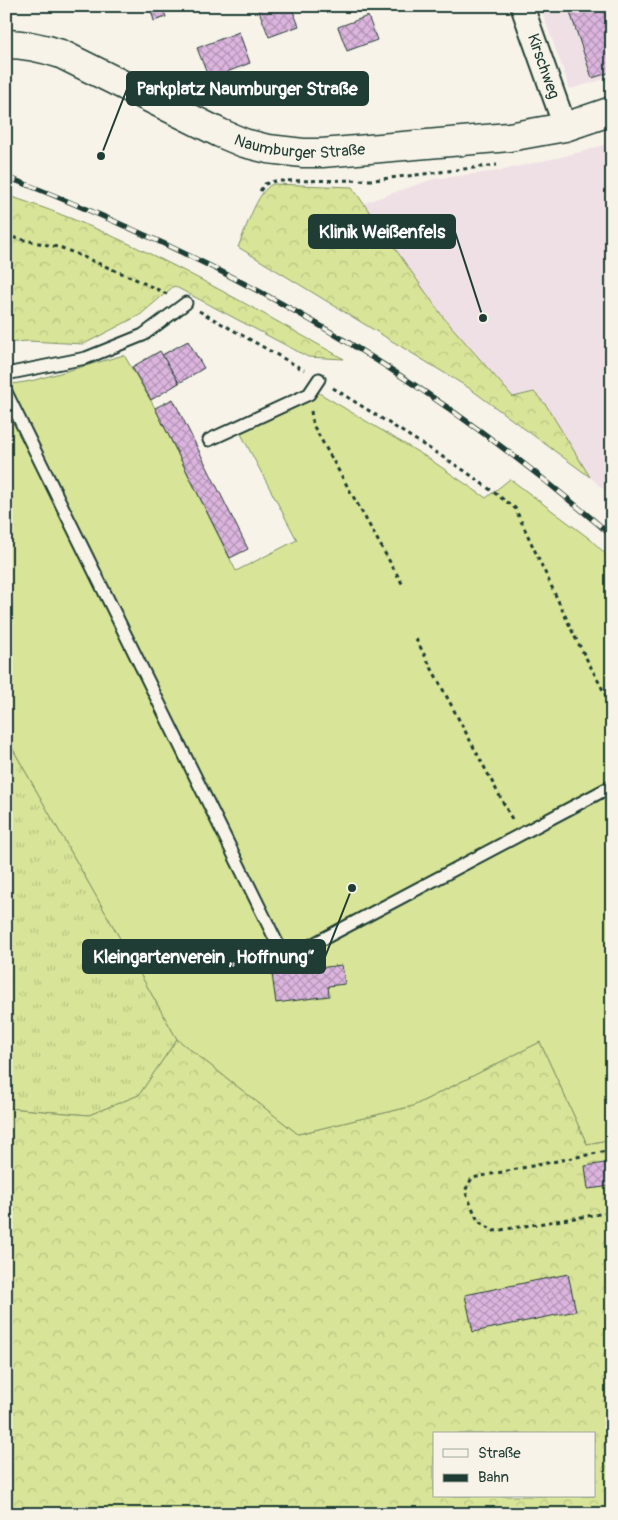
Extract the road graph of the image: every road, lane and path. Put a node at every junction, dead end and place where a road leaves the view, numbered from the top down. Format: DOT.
graph roads {
  1 [pos="522,6"];
  2 [pos="6,44"];
  3 [pos="612,112"];
  4 [pos="565,127"];
  5 [pos="6,236"];
  6 [pos="186,303"];
  7 [pos="6,374"];
  8 [pos="319,379"];
  9 [pos="6,392"];
  10 [pos="309,394"];
  11 [pos="209,440"];
  12 [pos="404,587"];
  13 [pos="416,639"];
  14 [pos="612,707"];
  15 [pos="612,786"];
  16 [pos="521,835"];
  17 [pos="612,1150"];
  18 [pos="612,1212"];
  1 -- 4 [label="street, Kirschweg"];
  2 -- 4 [label="main road, Naumburger Straße"];
  3 -- 4 [label="main road, Naumburger Straße"];
  5 -- 6 [label="path"];
  6 -- 7 [label="lane"];
  6 -- 8 [label="path"];
  8 -- 10 [label="lane"];
  8 -- 14 [label="path"];
  9 -- 16 [label="lane"];
  10 -- 11 [label="lane"];
  10 -- 12 [label="path"];
  13 -- 16 [label="path"];
  15 -- 16 [label="lane"];
  17 -- 18 [label="path"];
}
